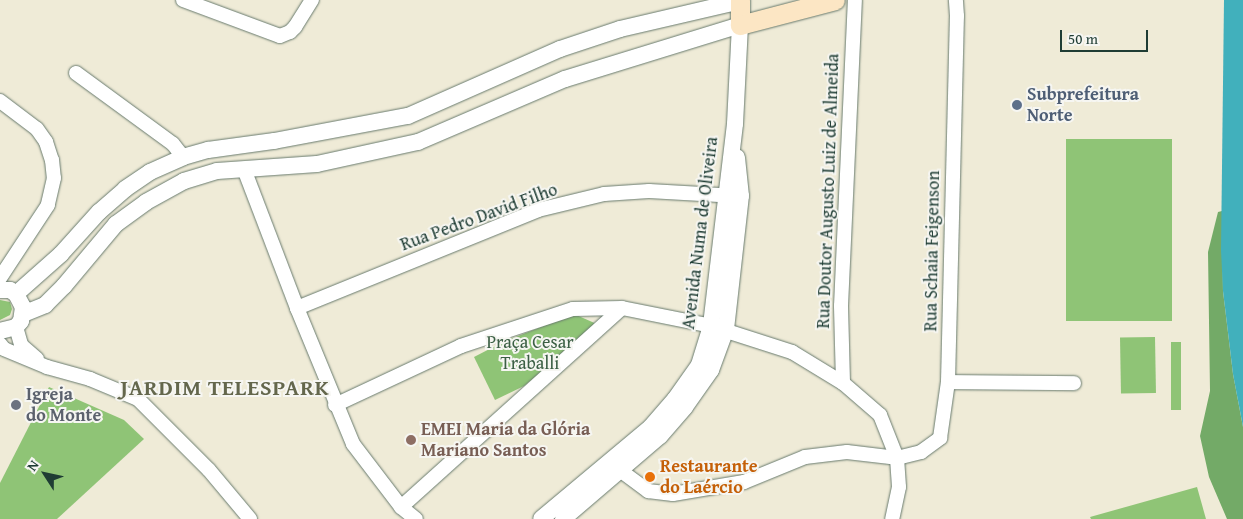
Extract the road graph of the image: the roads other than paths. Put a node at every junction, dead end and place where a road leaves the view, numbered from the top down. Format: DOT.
graph roads {
  1 [pos="183,0"];
  2 [pos="312,0"];
  3 [pos="741,0"];
  4 [pos="835,0"];
  5 [pos="855,0"];
  6 [pos="945,0"];
  7 [pos="956,0"];
  8 [pos="957,16"];
  9 [pos="740,25"];
  10 [pos="76,74"];
  11 [pos="0,101"];
  12 [pos="314,134"];
  13 [pos="274,141"];
  14 [pos="183,157"];
  15 [pos="317,164"];
  16 [pos="276,166"];
  17 [pos="244,169"];
  18 [pos="734,196"];
  19 [pos="6,288"];
  20 [pos="297,308"];
  21 [pos="622,308"];
  22 [pos="13,324"];
  23 [pos="719,328"];
  24 [pos="0,344"];
  25 [pos="47,368"];
  26 [pos="948,382"];
  27 [pos="843,383"];
  28 [pos="1074,384"];
  29 [pos="335,405"];
  30 [pos="897,458"];
  31 [pos="614,467"];
  32 [pos="401,506"];
  33 [pos="250,519"];
  34 [pos="416,519"];
  35 [pos="541,519"];
  36 [pos="563,519"];
  37 [pos="892,519"];
  1 -- 2 [label="street"];
  3 -- 9 [label="main road"];
  3 -- 12 [label="street"];
  4 -- 9 [label="main road"];
  5 -- 27 [label="street, Rua Doutor Augusto Luiz de Almeida"];
  6 -- 8 [label="street"];
  7 -- 8 [label="street, Rua Schaia Feigenson"];
  8 -- 26 [label="street, Rua Schaia Feigenson"];
  9 -- 15 [label="street"];
  9 -- 18 [label="street, Avenida Numa de Oliveira"];
  10 -- 14 [label="street"];
  11 -- 19 [label="street"];
  12 -- 13 [label="street"];
  12 -- 15 [label="street"];
  13 -- 14 [label="street"];
  13 -- 16 [label="street"];
  14 -- 19 [label="street"];
  15 -- 16 [label="street"];
  16 -- 17 [label="street"];
  17 -- 20 [label="street"];
  17 -- 22 [label="street"];
  18 -- 20 [label="street, Rua Pedro David Filho"];
  18 -- 23 [label="street, Avenida Numa de Oliveira"];
  19 -- 22 [label="street"];
  20 -- 29 [label="street"];
  21 -- 23 [label="street"];
  21 -- 29 [label="street"];
  21 -- 32 [label="street"];
  22 -- 25 [label="street"];
  23 -- 27 [label="street"];
  23 -- 31 [label="street, Avenida Numa de Oliveira"];
  24 -- 25 [label="street"];
  25 -- 33 [label="street"];
  26 -- 28 [label="street"];
  26 -- 30 [label="street, Rua Schaia Feigenson"];
  27 -- 30 [label="street"];
  29 -- 32 [label="street"];
  30 -- 31 [label="street"];
  30 -- 37 [label="street"];
  31 -- 35 [label="street, Avenida Numa de Oliveira"];
  31 -- 36 [label="street, Avenida Numa de Oliveira"];
  32 -- 34 [label="street"];
}
